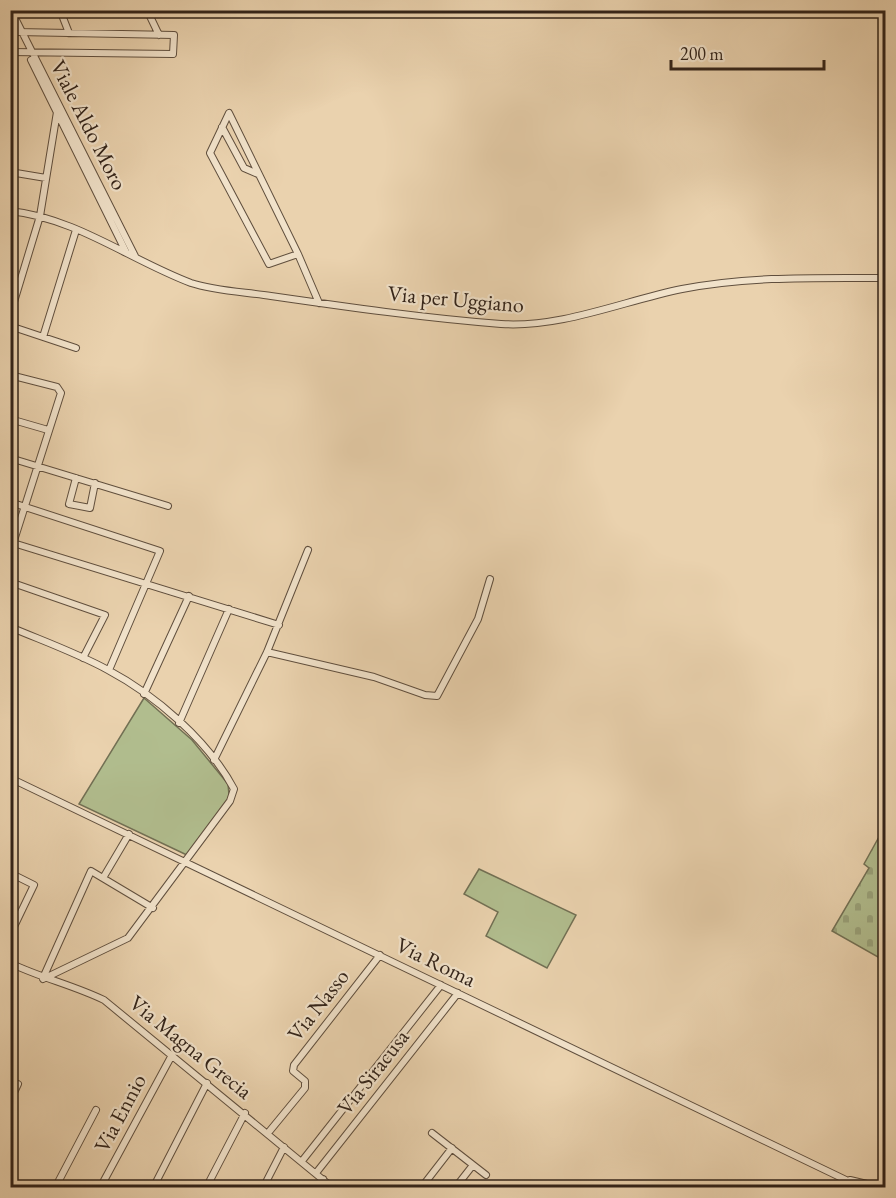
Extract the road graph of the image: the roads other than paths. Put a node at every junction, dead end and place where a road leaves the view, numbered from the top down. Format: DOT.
graph roads {
  1 [pos="10,10"];
  2 [pos="60,10"];
  3 [pos="147,10"];
  4 [pos="10,19"];
  5 [pos="19,32"];
  6 [pos="69,33"];
  7 [pos="159,35"];
  8 [pos="10,52"];
  9 [pos="30,53"];
  10 [pos="57,112"];
  11 [pos="222,127"];
  12 [pos="10,172"];
  13 [pos="259,174"];
  14 [pos="46,178"];
  15 [pos="10,211"];
  16 [pos="40,216"];
  17 [pos="76,230"];
  18 [pos="126,252"];
  19 [pos="298,254"];
  20 [pos="135,256"];
  21 [pos="885,278"];
  22 [pos="319,303"];
  23 [pos="10,315"];
  24 [pos="10,326"];
  25 [pos="43,337"];
  26 [pos="76,348"];
  27 [pos="10,375"];
  28 [pos="10,419"];
  29 [pos="48,430"];
  30 [pos="10,458"];
  31 [pos="38,466"];
  32 [pos="76,478"];
  33 [pos="94,483"];
  34 [pos="10,502"];
  35 [pos="168,506"];
  36 [pos="25,507"];
  37 [pos="12,542"];
  38 [pos="308,550"];
  39 [pos="10,553"];
  40 [pos="490,579"];
  41 [pos="10,582"];
  42 [pos="146,584"];
  43 [pos="189,596"];
  44 [pos="229,609"];
  45 [pos="279,625"];
  46 [pos="10,627"];
  47 [pos="267,652"];
  48 [pos="83,658"];
  49 [pos="109,670"];
  50 [pos="144,694"];
  51 [pos="179,723"];
  52 [pos="214,760"];
  53 [pos="10,778"];
  54 [pos="129,834"];
  55 [pos="187,861"];
  56 [pos="10,873"];
  57 [pos="104,878"];
  58 [pos="153,908"];
  59 [pos="10,934"];
  60 [pos="380,955"];
  61 [pos="10,963"];
  62 [pos="43,979"];
  63 [pos="441,985"];
  64 [pos="458,993"];
  65 [pos="172,1055"];
  66 [pos="207,1083"];
  67 [pos="18,1084"];
  68 [pos="10,1101"];
  69 [pos="96,1110"];
  70 [pos="245,1113"];
  71 [pos="268,1133"];
  72 [pos="432,1133"];
  73 [pos="285,1147"];
  74 [pos="452,1148"];
  75 [pos="302,1161"];
  76 [pos="473,1165"];
  77 [pos="316,1173"];
  78 [pos="486,1175"];
  79 [pos="323,1179"];
  80 [pos="846,1180"];
  81 [pos="55,1188"];
  82 [pos="100,1188"];
  83 [pos="153,1188"];
  84 [pos="206,1188"];
  85 [pos="263,1188"];
  86 [pos="319,1188"];
  87 [pos="333,1188"];
  88 [pos="421,1188"];
  89 [pos="455,1188"];
  90 [pos="856,1188"];
  91 [pos="884,1188"];
  1 -- 5 [label="street, Viale Aldo Moro"];
  2 -- 6 [label="street"];
  3 -- 7 [label="street"];
  4 -- 5 [label="street, Viale Aldo Moro"];
  5 -- 6 [label="street"];
  5 -- 9 [label="street, Viale Aldo Moro"];
  6 -- 7 [label="street"];
  7 -- 9 [label="street"];
  8 -- 9 [label="street"];
  9 -- 10 [label="street, Viale Aldo Moro"];
  9 -- 20 [label="street, Viale Aldo Moro"];
  10 -- 14 [label="street"];
  10 -- 18 [label="street, Viale Aldo Moro"];
  11 -- 13 [label="street"];
  11 -- 13 [label="street"];
  11 -- 19 [label="street"];
  12 -- 14 [label="street"];
  13 -- 19 [label="street"];
  14 -- 16 [label="street"];
  15 -- 16 [label="street"];
  16 -- 17 [label="street"];
  16 -- 23 [label="street"];
  17 -- 18 [label="street"];
  17 -- 25 [label="street"];
  18 -- 20 [label="street, Via per Uggiano"];
  19 -- 22 [label="street"];
  20 -- 22 [label="street, Via per Uggiano"];
  21 -- 22 [label="street, Via per Uggiano"];
  24 -- 25 [label="street"];
  25 -- 26 [label="street"];
  27 -- 29 [label="street"];
  28 -- 29 [label="street"];
  29 -- 31 [label="street"];
  30 -- 31 [label="street"];
  31 -- 32 [label="street"];
  31 -- 36 [label="street"];
  32 -- 33 [label="street"];
  32 -- 33 [label="street"];
  33 -- 35 [label="street"];
  34 -- 36 [label="street"];
  36 -- 37 [label="street"];
  36 -- 42 [label="street"];
  37 -- 39 [label="street"];
  37 -- 42 [label="street"];
  38 -- 45 [label="street"];
  40 -- 47 [label="street"];
  41 -- 48 [label="street"];
  42 -- 43 [label="street"];
  42 -- 49 [label="street"];
  43 -- 44 [label="street"];
  43 -- 50 [label="street"];
  44 -- 45 [label="street"];
  44 -- 51 [label="street"];
  45 -- 47 [label="street"];
  46 -- 48 [label="street"];
  47 -- 52 [label="street"];
  48 -- 49 [label="street"];
  49 -- 50 [label="street"];
  50 -- 51 [label="street"];
  51 -- 52 [label="street"];
  52 -- 55 [label="street"];
  53 -- 54 [label="street, Via Roma"];
  54 -- 55 [label="street, Via Roma"];
  54 -- 57 [label="street"];
  55 -- 58 [label="street"];
  55 -- 60 [label="street, Via Roma"];
  56 -- 59 [label="street"];
  57 -- 58 [label="street"];
  57 -- 62 [label="street"];
  58 -- 62 [label="street"];
  60 -- 63 [label="street, Via Roma"];
  60 -- 71 [label="street, Via Nasso"];
  61 -- 62 [label="street, Via Magna Grecia"];
  62 -- 65 [label="street, Via Magna Grecia"];
  63 -- 64 [label="street, Via Roma"];
  63 -- 75 [label="street"];
  64 -- 77 [label="street, Via Siracusa"];
  64 -- 80 [label="street, Via Roma"];
  65 -- 66 [label="street, Via Magna Grecia"];
  65 -- 82 [label="street, Via Ennio"];
  66 -- 70 [label="street, Via Magna Grecia"];
  66 -- 83 [label="street"];
  67 -- 68 [label="street"];
  69 -- 81 [label="street"];
  70 -- 71 [label="street, Via Magna Grecia"];
  70 -- 84 [label="street"];
  71 -- 73 [label="street, Via Magna Grecia"];
  72 -- 74 [label="street"];
  73 -- 75 [label="street, Via Magna Grecia"];
  73 -- 85 [label="street"];
  74 -- 76 [label="street"];
  74 -- 88 [label="street"];
  75 -- 77 [label="street, Via Magna Grecia"];
  76 -- 78 [label="street"];
  76 -- 89 [label="street"];
  77 -- 79 [label="street, Via Magna Grecia"];
  79 -- 86 [label="street"];
  79 -- 87 [label="street, Via Magna Grecia"];
  80 -- 90 [label="street, Via Roma"];
  80 -- 91 [label="street, Via Roma"];
}
